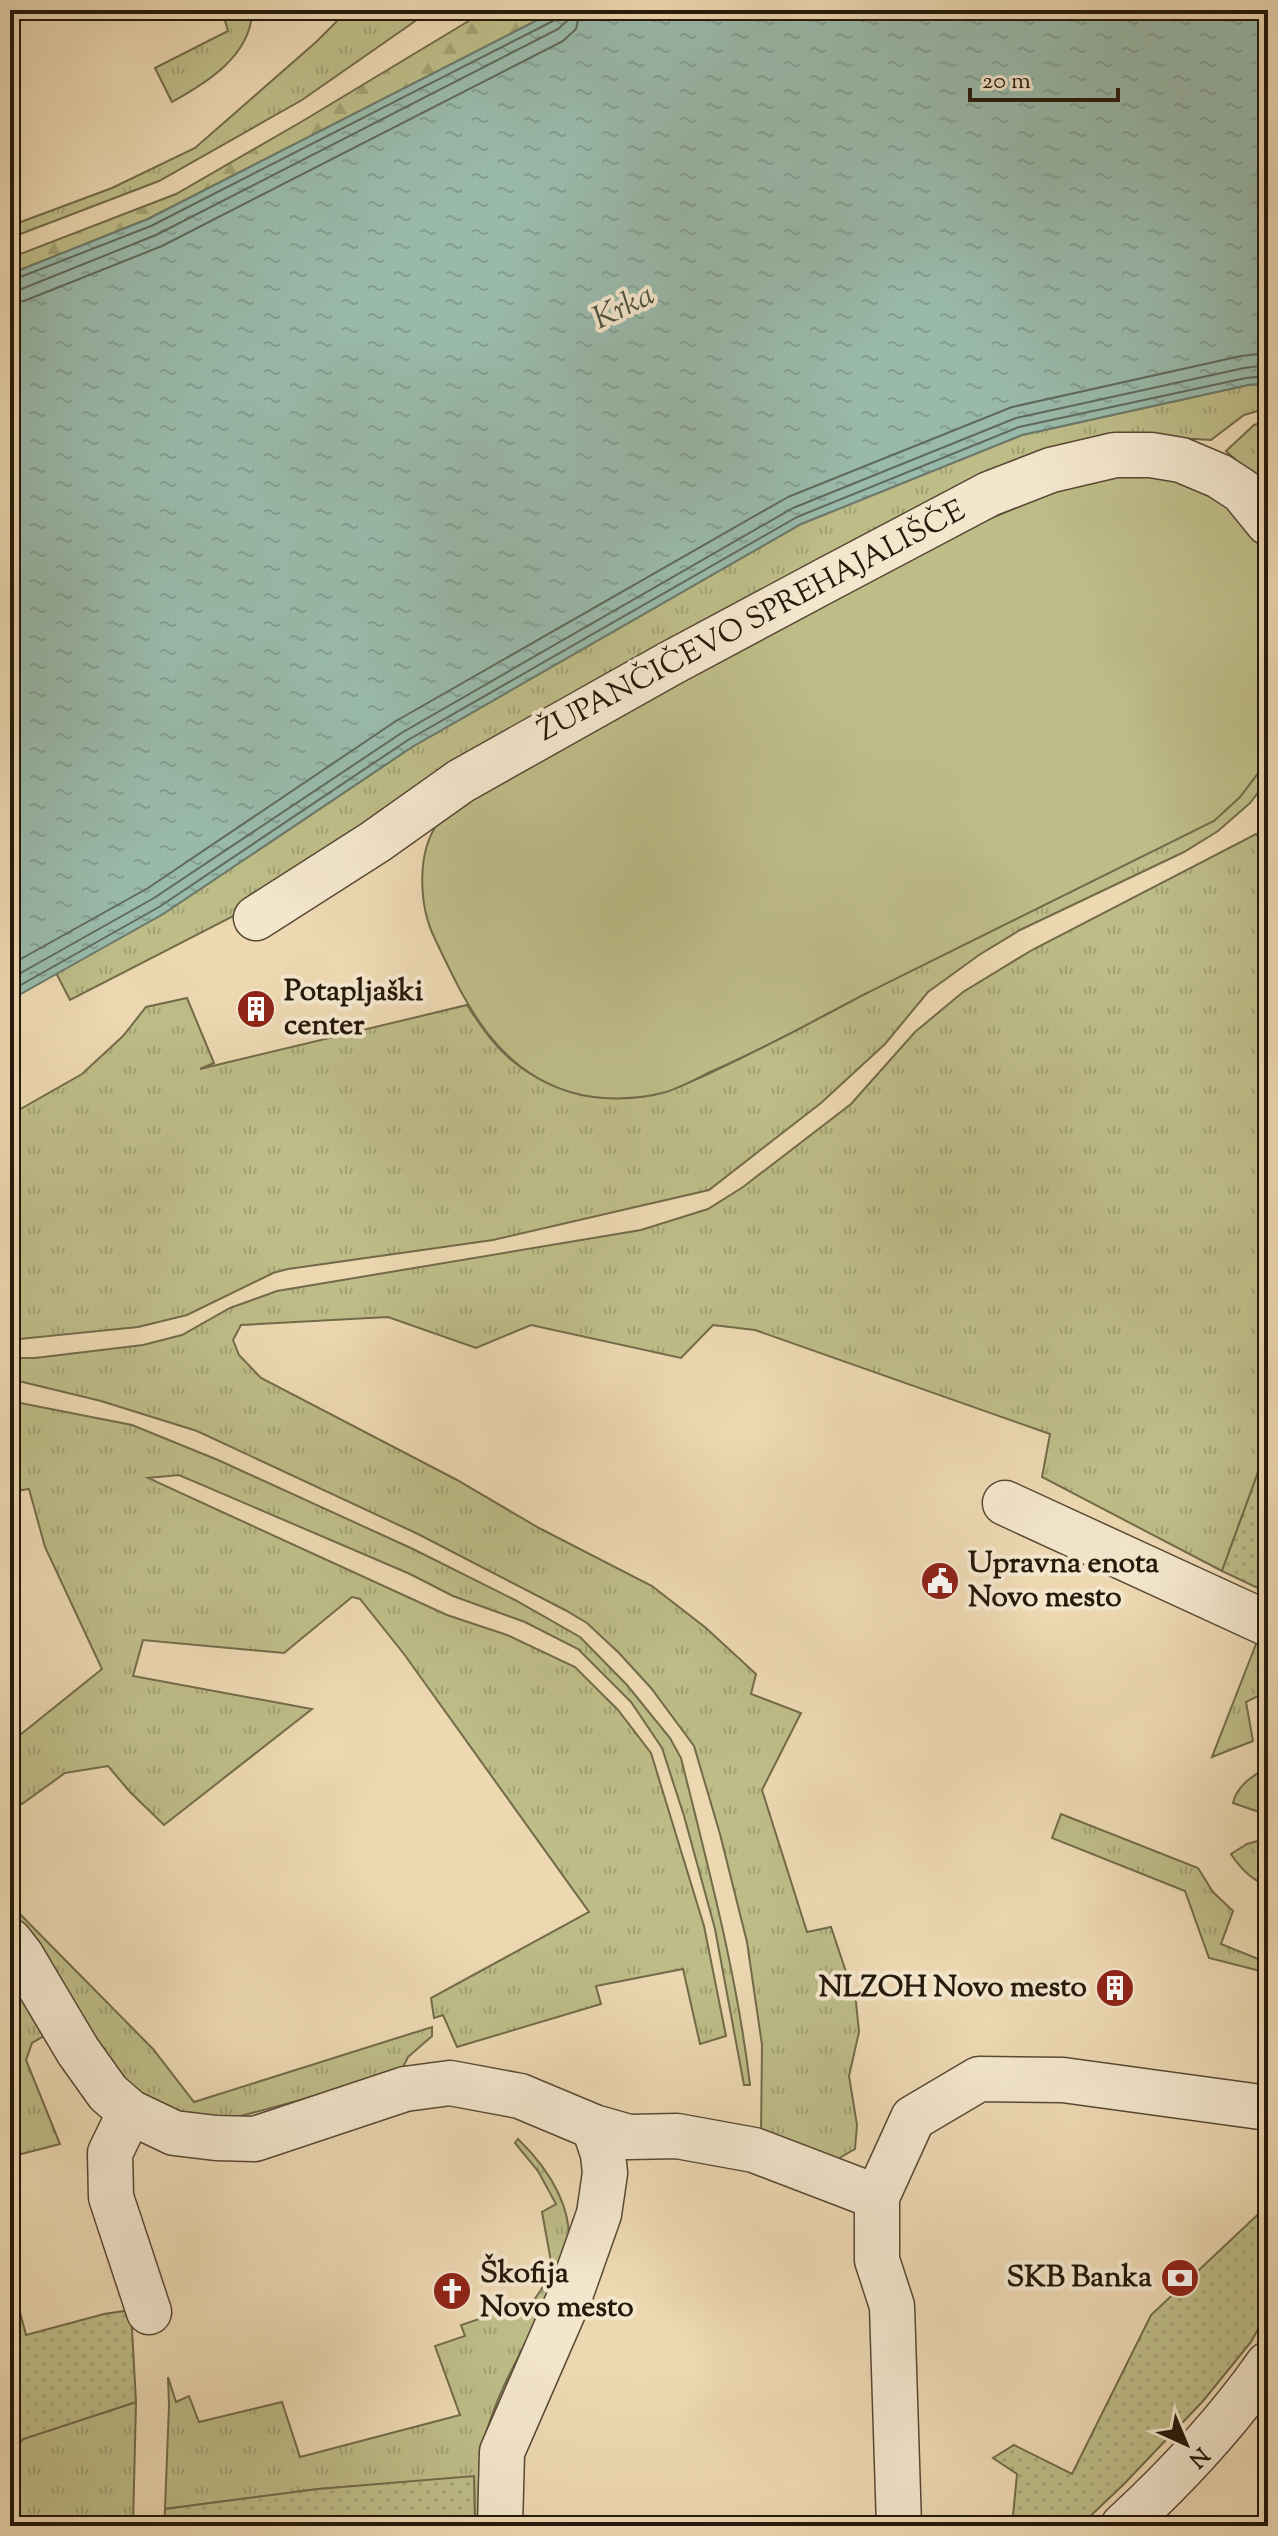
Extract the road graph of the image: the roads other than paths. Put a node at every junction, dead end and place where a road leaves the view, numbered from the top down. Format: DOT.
graph roads {
  1 [pos="1268,523"];
  2 [pos="256,918"];
  3 [pos="1005,1503"];
  4 [pos="1268,1624"];
  5 [pos="10,1941"];
  6 [pos="1268,2108"];
  7 [pos="130,2112"];
  8 [pos="594,2127"];
  9 [pos="877,2197"];
  10 [pos="149,2312"];
  11 [pos="1268,2364"];
  12 [pos="500,2526"];
  13 [pos="899,2526"];
  14 [pos="1123,2526"];
  1 -- 2 [label="street, ŽUPANČIČEVO SPREHAJALIŠČE"];
  3 -- 4 [label="street"];
  5 -- 7 [label="street"];
  6 -- 9 [label="street"];
  7 -- 8 [label="street"];
  7 -- 10 [label="street"];
  8 -- 9 [label="street"];
  8 -- 12 [label="street"];
  9 -- 13 [label="street"];
  11 -- 14 [label="street"];
}
